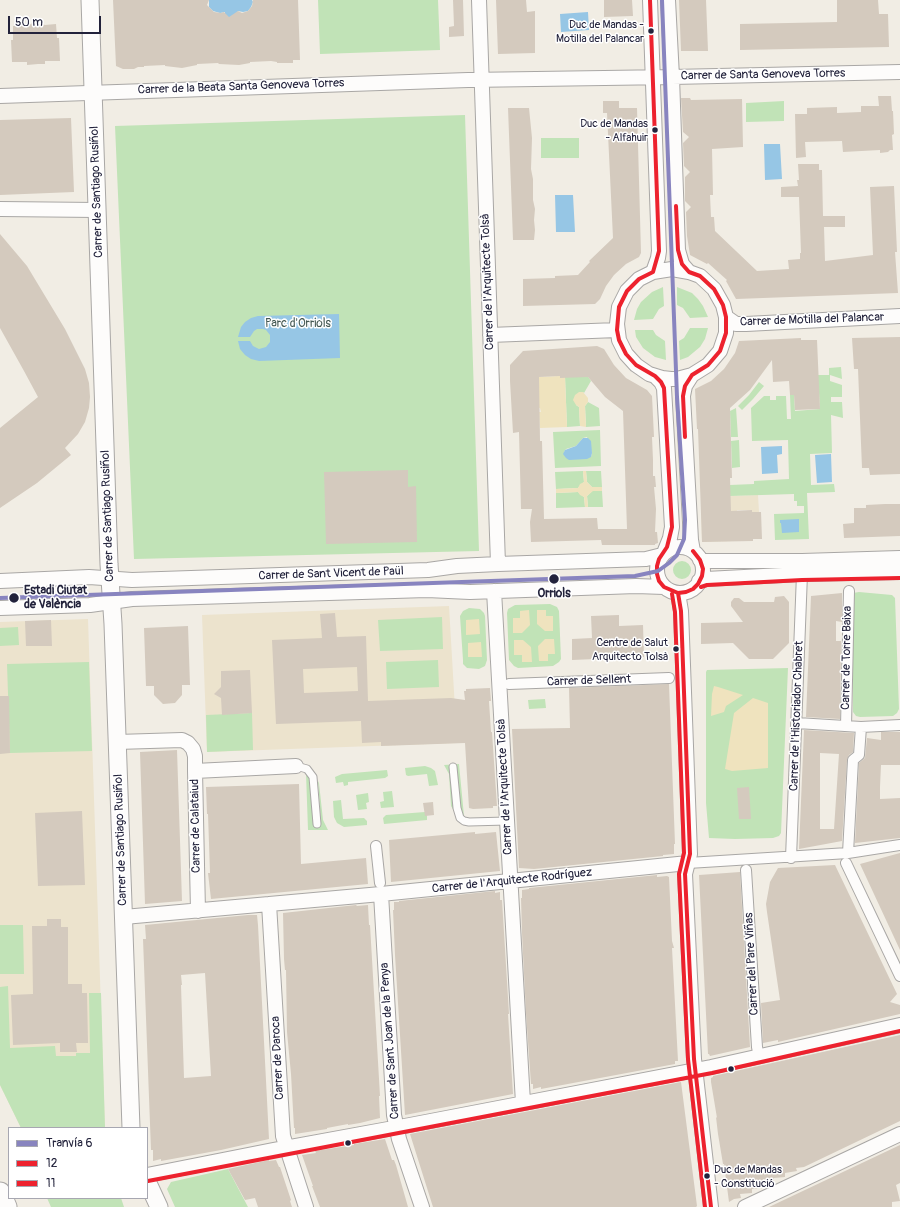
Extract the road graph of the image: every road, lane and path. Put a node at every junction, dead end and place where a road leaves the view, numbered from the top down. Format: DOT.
graph roads {
  1 [pos="90,0"];
  2 [pos="479,0"];
  3 [pos="650,0"];
  4 [pos="668,0"];
  5 [pos="900,72"];
  6 [pos="652,77"];
  7 [pos="672,77"];
  8 [pos="481,80"];
  9 [pos="94,93"];
  10 [pos="0,96"];
  11 [pos="0,209"];
  12 [pos="97,210"];
  13 [pos="653,272"];
  14 [pos="689,272"];
  15 [pos="900,316"];
  16 [pos="726,317"];
  17 [pos="617,327"];
  18 [pos="490,334"];
  19 [pos="692,375"];
  20 [pos="656,376"];
  21 [pos="663,554"];
  22 [pos="696,556"];
  23 [pos="900,558"];
  24 [pos="498,564"];
  25 [pos="802,568"];
  26 [pos="900,572"];
  27 [pos="110,578"];
  28 [pos="0,581"];
  29 [pos="699,581"];
  30 [pos="664,587"];
  31 [pos="494,591"];
  32 [pos="849,591"];
  33 [pos="678,593"];
  34 [pos="111,602"];
  35 [pos="0,608"];
  36 [pos="669,678"];
  37 [pos="509,684"];
  38 [pos="797,723"];
  39 [pos="900,725"];
  40 [pos="846,726"];
  41 [pos="861,727"];
  42 [pos="117,742"];
  43 [pos="296,766"];
  44 [pos="453,767"];
  45 [pos="195,771"];
  46 [pos="507,820"];
  47 [pos="317,824"];
  48 [pos="900,845"];
  49 [pos="376,846"];
  50 [pos="791,858"];
  51 [pos="847,858"];
  52 [pos="688,863"];
  53 [pos="746,870"];
  54 [pos="510,881"];
  55 [pos="380,889"];
  56 [pos="269,904"];
  57 [pos="198,911"];
  58 [pos="124,917"];
  59 [pos="900,976"];
  60 [pos="900,1025"];
  61 [pos="759,1057"];
  62 [pos="696,1070"];
  63 [pos="523,1104"];
  64 [pos="131,1127"];
  65 [pos="396,1128"];
  66 [pos="900,1134"];
  67 [pos="286,1148"];
  68 [pos="148,1175"];
  69 [pos="148,1183"];
  70 [pos="0,1194"];
  71 [pos="6,1207"];
  72 [pos="9,1207"];
  73 [pos="158,1207"];
  74 [pos="306,1207"];
  75 [pos="422,1207"];
  76 [pos="711,1207"];
  77 [pos="745,1207"];
  1 -- 9 [label="street, Carrer de Santiago Rusiñol"];
  2 -- 8 [label="street, Carrer de l'Arquitecte Tolsà"];
  3 -- 6 [label="street"];
  4 -- 7 [label="street"];
  5 -- 7 [label="street, Carrer de Santa Genoveva Torres"];
  6 -- 7 [label="street, Carrer de Santa Genoveva Torres"];
  6 -- 8 [label="street, Carrer de Santa Genoveva Torres"];
  6 -- 13 [label="street"];
  7 -- 14 [label="street"];
  8 -- 9 [label="street, Carrer de la Beata Santa Genoveva Torres"];
  8 -- 18 [label="street, Carrer de l'Arquitecte Tolsà"];
  9 -- 10 [label="street, Carrer de la Beata Santa Genoveva Torres"];
  9 -- 12 [label="street, Carrer de Santiago Rusiñol"];
  11 -- 12 [label="street"];
  12 -- 27 [label="street, Carrer de Santiago Rusiñol"];
  13 -- 14 [label="street"];
  13 -- 17 [label="street"];
  14 -- 16 [label="street"];
  15 -- 16 [label="street, Carrer de Motilla del Palancar"];
  16 -- 19 [label="street"];
  17 -- 18 [label="street"];
  17 -- 20 [label="street"];
  18 -- 24 [label="street, Carrer de l'Arquitecte Tolsà"];
  19 -- 20 [label="street"];
  19 -- 22 [label="street"];
  20 -- 21 [label="street"];
  21 -- 22 [label="street"];
  21 -- 24 [label="street, Carrer de Sant Vicent de Paül"];
  21 -- 30 [label="street"];
  22 -- 25 [label="street"];
  22 -- 29 [label="street"];
  23 -- 25 [label="street"];
  24 -- 27 [label="street, Carrer de Sant Vicent de Paül"];
  25 -- 26 [label="street"];
  25 -- 29 [label="street"];
  25 -- 38 [label="street, Carrer de l'Historiador Chabret"];
  27 -- 28 [label="street, Carrer de Sant Vicent de Paül"];
  27 -- 34 [label="street, Carrer de Santiago Rusiñol"];
  29 -- 33 [label="street"];
  30 -- 31 [label="street, Carrer de Sant Vicent de Paül"];
  30 -- 33 [label="street"];
  31 -- 34 [label="street, Carrer de Sant Vicent de Paül"];
  31 -- 46 [label="street, Carrer de l'Arquitecte Tolsà"];
  32 -- 40 [label="street, Carrer de Torre Baixa"];
  33 -- 52 [label="street"];
  34 -- 35 [label="street, Carrer de Sant Vicent de Paül"];
  34 -- 42 [label="street, Carrer de Santiago Rusiñol"];
  36 -- 37 [label="street, Carrer de Sellent"];
  38 -- 40 [label="street"];
  38 -- 50 [label="street, Carrer de l'Historiador Chabret"];
  39 -- 41 [label="street"];
  40 -- 41 [label="street"];
  41 -- 51 [label="street"];
  42 -- 45 [label="street, Carrer de Calataiud"];
  42 -- 58 [label="street, Carrer de Santiago Rusiñol"];
  43 -- 45 [label="street"];
  43 -- 47 [label="lane"];
  44 -- 46 [label="lane"];
  45 -- 57 [label="street, Carrer de Calataiud"];
  46 -- 54 [label="street, Carrer de l'Arquitecte Tolsà"];
  48 -- 51 [label="street, Carrer de l'Arquitecte Rodríguez"];
  49 -- 55 [label="street"];
  50 -- 51 [label="street, Carrer de l'Arquitecte Rodríguez"];
  50 -- 52 [label="street, Carrer de l'Arquitecte Rodríguez"];
  51 -- 59 [label="street"];
  52 -- 54 [label="street, Carrer de l'Arquitecte Rodríguez"];
  52 -- 62 [label="street"];
  53 -- 61 [label="street, Carrer del Pare Viñas"];
  54 -- 55 [label="street, Carrer de l'Arquitecte Rodríguez"];
  54 -- 63 [label="street, Carrer de l'Arquitecte Tolsà"];
  55 -- 56 [label="street, Carrer de l'Arquitecte Rodríguez"];
  55 -- 65 [label="street, Carrer de Sant Joan de la Penya"];
  56 -- 57 [label="street, Carrer de l'Arquitecte Rodríguez"];
  56 -- 67 [label="street, Carrer de Daroca"];
  57 -- 58 [label="street, Carrer de l'Arquitecte Rodríguez"];
  58 -- 64 [label="street, Carrer de Santiago Rusiñol"];
  60 -- 61 [label="street"];
  61 -- 62 [label="street"];
  62 -- 63 [label="street"];
  62 -- 76 [label="street"];
  63 -- 65 [label="street"];
  65 -- 67 [label="street"];
  65 -- 75 [label="street, Carrer de Sant Joan de la Penya"];
  66 -- 77 [label="street"];
  67 -- 68 [label="street"];
  67 -- 74 [label="street, Carrer de Daroca"];
  69 -- 73 [label="street"];
  70 -- 71 [label="main road"];
  70 -- 72 [label="lane"];
}
